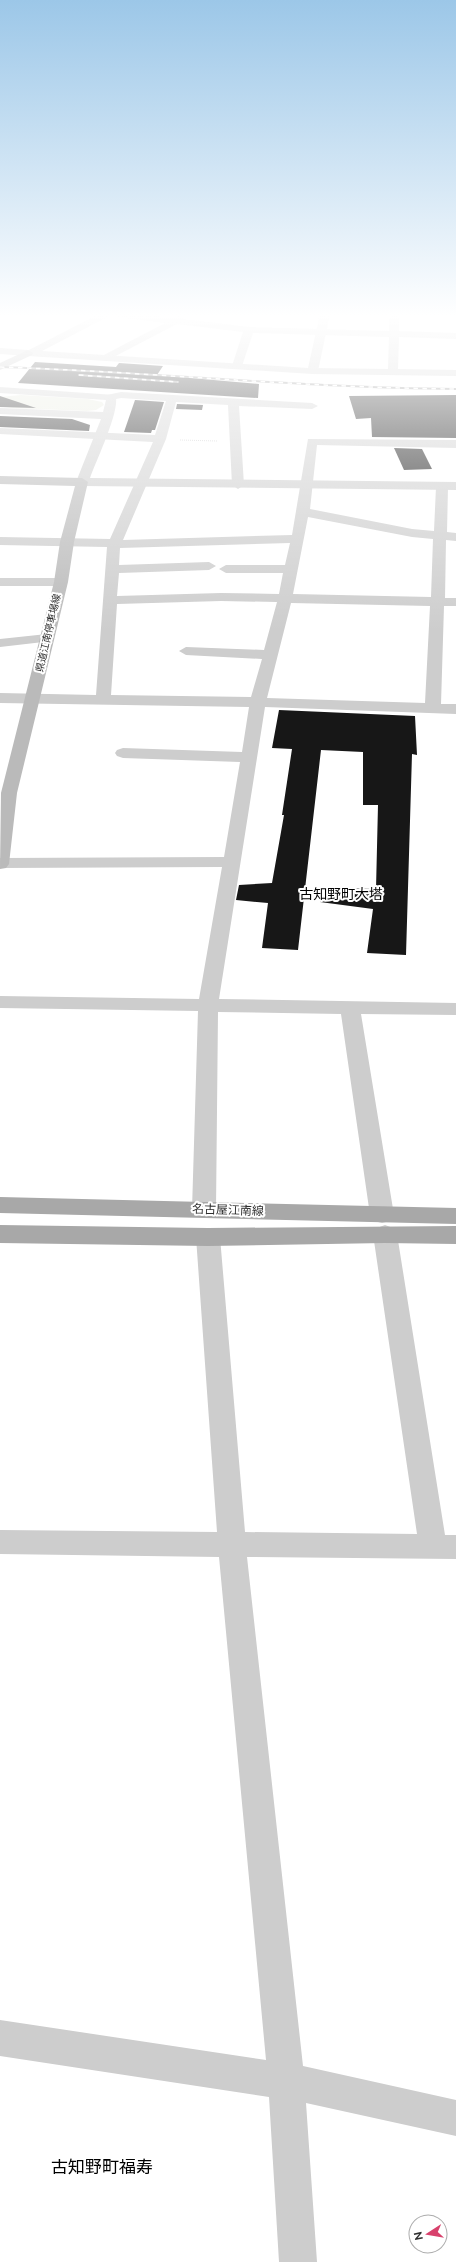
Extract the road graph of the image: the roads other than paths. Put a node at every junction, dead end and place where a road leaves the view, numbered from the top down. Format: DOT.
graph roads {
  1 [pos="107,420"];
  2 [pos="166,420"];
  3 [pos="234,420"];
  4 [pos="311,426"];
  5 [pos="0,431"];
  6 [pos="100,435"];
  7 [pos="160,439"];
  8 [pos="312,441"];
  9 [pos="456,444"];
  10 [pos="0,480"];
  11 [pos="82,482"];
  12 [pos="142,484"];
  13 [pos="238,486"];
  14 [pos="307,486"];
  15 [pos="449,486"];
  16 [pos="303,512"];
  17 [pos="440,537"];
  18 [pos="456,537"];
  19 [pos="297,539"];
  20 [pos="0,541"];
  21 [pos="67,542"];
  22 [pos="114,544"];
  23 [pos="209,566"];
  24 [pos="111,568"];
  25 [pos="226,568"];
  26 [pos="290,569"];
  27 [pos="0,582"];
  28 [pos="61,582"];
  29 [pos="285,598"];
  30 [pos="109,600"];
  31 [pos="438,602"];
  32 [pos="456,602"];
  33 [pos="47,638"];
  34 [pos="0,643"];
  35 [pos="186,651"];
  36 [pos="270,655"];
  37 [pos="0,698"];
  38 [pos="33,698"];
  39 [pos="103,699"];
  40 [pos="258,702"];
  41 [pos="433,709"];
  42 [pos="456,709"];
  43 [pos="123,752"];
  44 [pos="250,757"];
  45 [pos="232,862"];
  46 [pos="0,863"];
  47 [pos="0,1002"];
  48 [pos="208,1006"];
  49 [pos="350,1008"];
  50 [pos="456,1009"];
  51 [pos="0,1205"];
  52 [pos="456,1216"];
  53 [pos="206,1224"];
  54 [pos="383,1224"];
  55 [pos="0,1234"];
  56 [pos="456,1235"];
  57 [pos="0,1542"];
  58 [pos="232,1545"];
  59 [pos="444,1547"];
  60 [pos="0,2038"];
  61 [pos="286,2081"];
  62 [pos="456,2118"];
  63 [pos="298,2262"];
  1 -- 6 [label="street"];
  2 -- 7 [label="street"];
  3 -- 13 [label="street"];
  4 -- 8 [label="street"];
  5 -- 6 [label="street"];
  6 -- 7 [label="street"];
  6 -- 11 [label="street"];
  7 -- 12 [label="street"];
  8 -- 9 [label="street"];
  8 -- 14 [label="street"];
  10 -- 11 [label="main road"];
  11 -- 12 [label="street"];
  11 -- 21 [label="main road, 県道江南停車場線"];
  12 -- 13 [label="street"];
  12 -- 22 [label="street"];
  13 -- 14 [label="street"];
  14 -- 15 [label="street"];
  14 -- 16 [label="street"];
  15 -- 17 [label="street"];
  16 -- 17 [label="street"];
  16 -- 19 [label="street"];
  17 -- 18 [label="street"];
  17 -- 31 [label="street"];
  19 -- 22 [label="street"];
  19 -- 26 [label="street"];
  20 -- 21 [label="street"];
  21 -- 22 [label="street"];
  21 -- 28 [label="main road, 県道江南停車場線"];
  22 -- 24 [label="street"];
  23 -- 24 [label="street"];
  24 -- 30 [label="street"];
  25 -- 26 [label="street"];
  26 -- 29 [label="street"];
  27 -- 28 [label="street"];
  28 -- 33 [label="main road, 県道江南停車場線"];
  29 -- 30 [label="street"];
  29 -- 31 [label="street"];
  29 -- 36 [label="street"];
  30 -- 39 [label="street"];
  31 -- 32 [label="street"];
  31 -- 41 [label="street"];
  33 -- 34 [label="street"];
  33 -- 38 [label="main road, 県道江南停車場線"];
  35 -- 36 [label="street"];
  36 -- 40 [label="street"];
  37 -- 38 [label="street"];
  38 -- 39 [label="street"];
  38 -- 46 [label="main road, 県道江南停車場線"];
  39 -- 40 [label="street"];
  40 -- 41 [label="street"];
  40 -- 44 [label="street"];
  41 -- 42 [label="street"];
  43 -- 44 [label="street"];
  44 -- 45 [label="street"];
  45 -- 46 [label="street"];
  45 -- 48 [label="street"];
  47 -- 48 [label="street"];
  48 -- 49 [label="street"];
  48 -- 53 [label="street"];
  49 -- 50 [label="street"];
  49 -- 54 [label="street"];
  51 -- 53 [label="main road, 名古屋江南線"];
  52 -- 54 [label="main road, 名古屋江南線"];
  53 -- 54 [label="main road, 名古屋江南線"];
  53 -- 55 [label="main road, 名古屋江南線"];
  53 -- 58 [label="street"];
  54 -- 56 [label="main road, 名古屋江南線"];
  54 -- 59 [label="street"];
  57 -- 58 [label="street"];
  58 -- 59 [label="street"];
  58 -- 61 [label="street"];
  60 -- 61 [label="street"];
  61 -- 62 [label="street"];
  61 -- 63 [label="street"];
}
